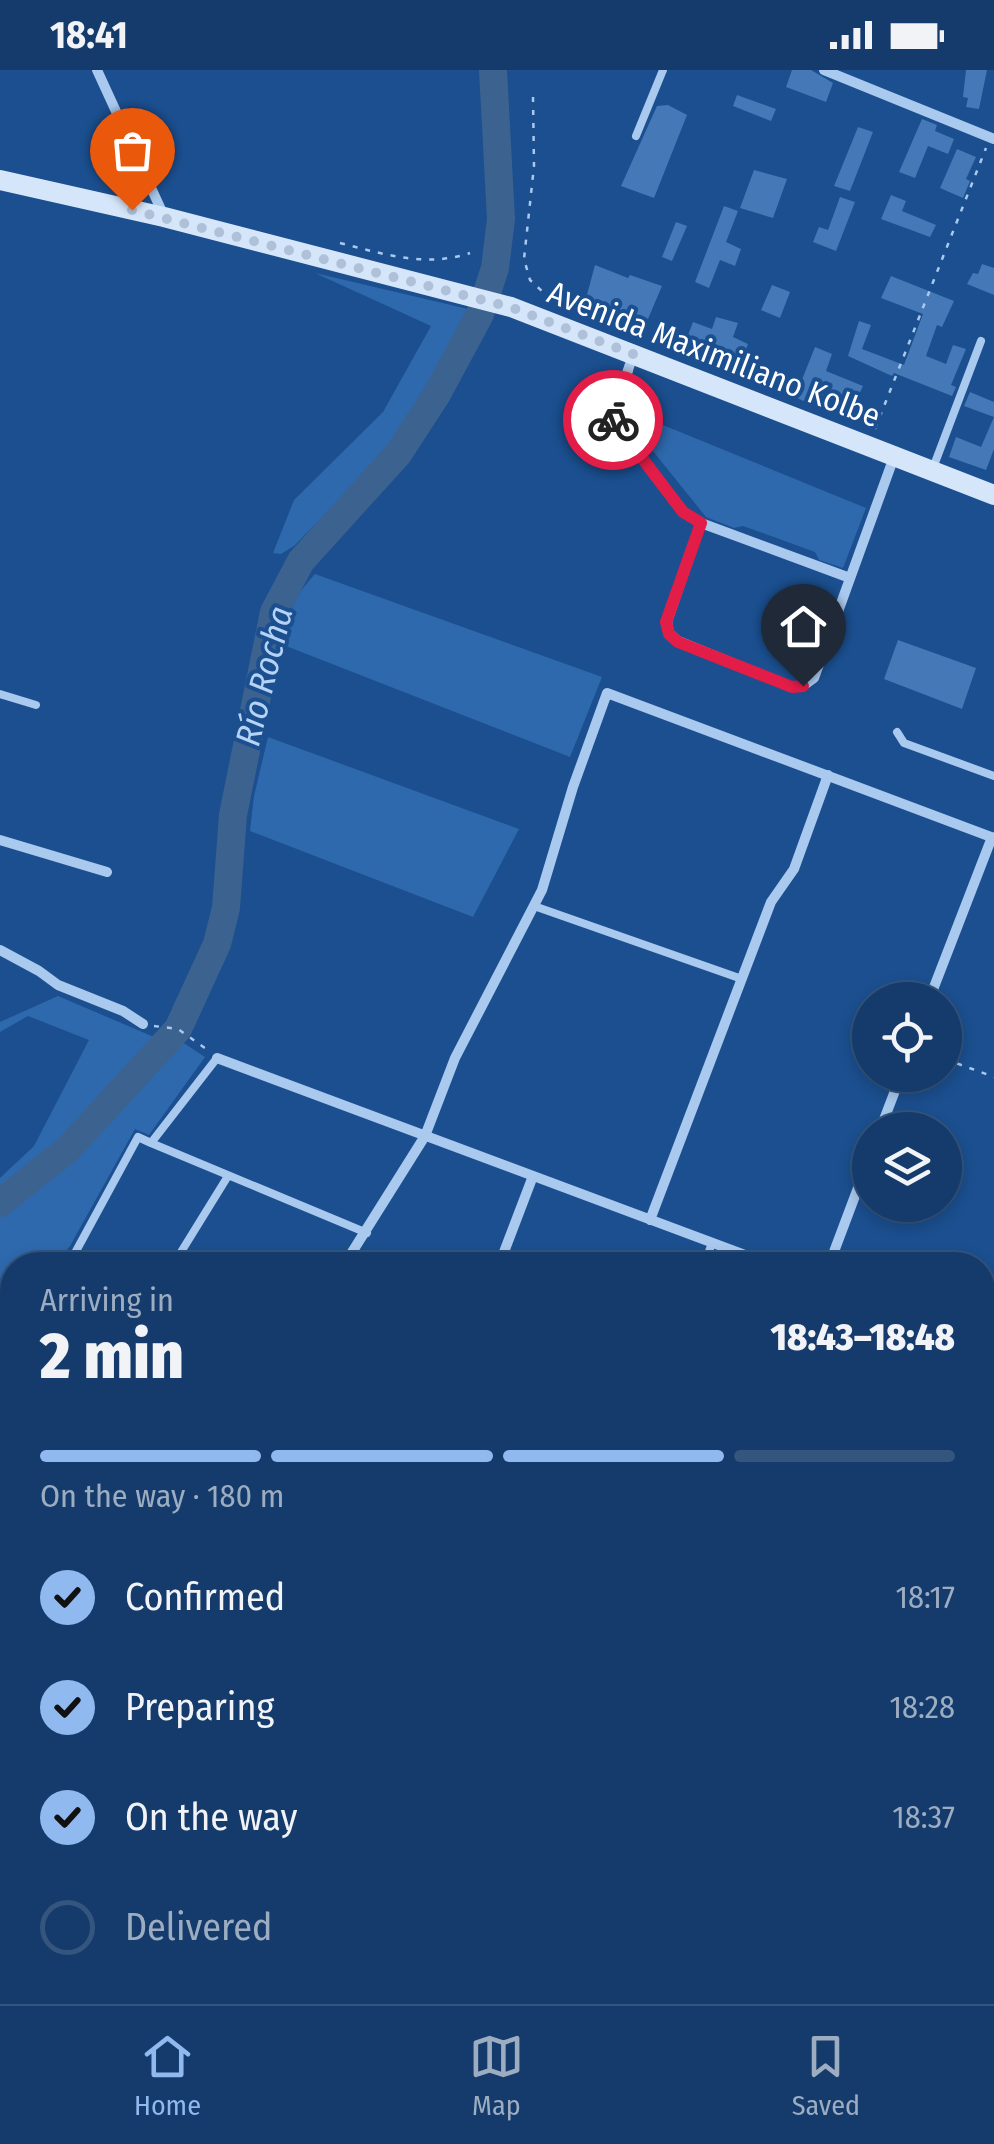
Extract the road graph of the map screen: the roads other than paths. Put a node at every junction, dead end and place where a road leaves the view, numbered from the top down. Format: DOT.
graph roads {
  1 [pos="97,70"];
  2 [pos="662,70"];
  3 [pos="824,70"];
  4 [pos="636,136"];
  5 [pos="992,138"];
  6 [pos="1,181"];
  7 [pos="164,217"];
  8 [pos="980,341"];
  9 [pos="633,354"];
  10 [pos="895,456"];
  11 [pos="932,470"];
  12 [pos="994,494"];
  13 [pos="701,523"];
  14 [pos="850,578"];
  15 [pos="0,694"];
  16 [pos="36,704"];
  17 [pos="898,732"];
  18 [pos="828,775"];
  19 [pos="994,776"];
  20 [pos="993,837"];
  21 [pos="0,840"];
  22 [pos="107,872"];
  23 [pos="534,906"];
  24 [pos="0,950"];
  25 [pos="742,979"];
  26 [pos="937,982"];
  27 [pos="143,1024"];
  28 [pos="217,1058"];
  29 [pos="426,1136"];
  30 [pos="150,1142"];
  31 [pos="228,1176"];
  32 [pos="532,1176"];
  33 [pos="852,1204"];
  34 [pos="650,1220"];
  35 [pos="367,1233"];
  36 [pos="712,1243"];
  37 [pos="76,1252"];
  38 [pos="180,1252"];
  39 [pos="353,1252"];
  40 [pos="504,1252"];
  41 [pos="709,1252"];
  42 [pos="737,1252"];
  43 [pos="834,1252"];
  1 -- 7 [label="street"];
  2 -- 4 [label="lane"];
  3 -- 5 [label="street"];
  6 -- 7 [label="main road, Avenida Maximiliano Kolbe"];
  7 -- 9 [label="main road, Avenida Maximiliano Kolbe"];
  8 -- 11 [label="lane"];
  9 -- 10 [label="main road, Avenida Maximiliano Kolbe"];
  9 -- 13 [label="street"];
  10 -- 11 [label="main road, Avenida Maximiliano Kolbe"];
  10 -- 14 [label="street"];
  11 -- 12 [label="main road, Avenida Maximiliano Kolbe"];
  13 -- 14 [label="street"];
  13 -- 14 [label="street"];
  15 -- 16 [label="lane"];
  17 -- 19 [label="lane"];
  18 -- 20 [label="street"];
  18 -- 23 [label="street"];
  18 -- 25 [label="street"];
  20 -- 26 [label="street"];
  21 -- 22 [label="street"];
  23 -- 25 [label="lane"];
  23 -- 29 [label="street"];
  24 -- 27 [label="street"];
  25 -- 34 [label="street"];
  28 -- 29 [label="street"];
  28 -- 30 [label="lane"];
  29 -- 32 [label="street"];
  29 -- 35 [label="street"];
  30 -- 31 [label="lane"];
  30 -- 37 [label="lane"];
  31 -- 35 [label="lane"];
  31 -- 38 [label="lane"];
  32 -- 34 [label="street"];
  32 -- 40 [label="street"];
  33 -- 43 [label="street"];
  34 -- 36 [label="street"];
  35 -- 39 [label="street"];
  36 -- 41 [label="lane"];
  36 -- 42 [label="street"];
}
